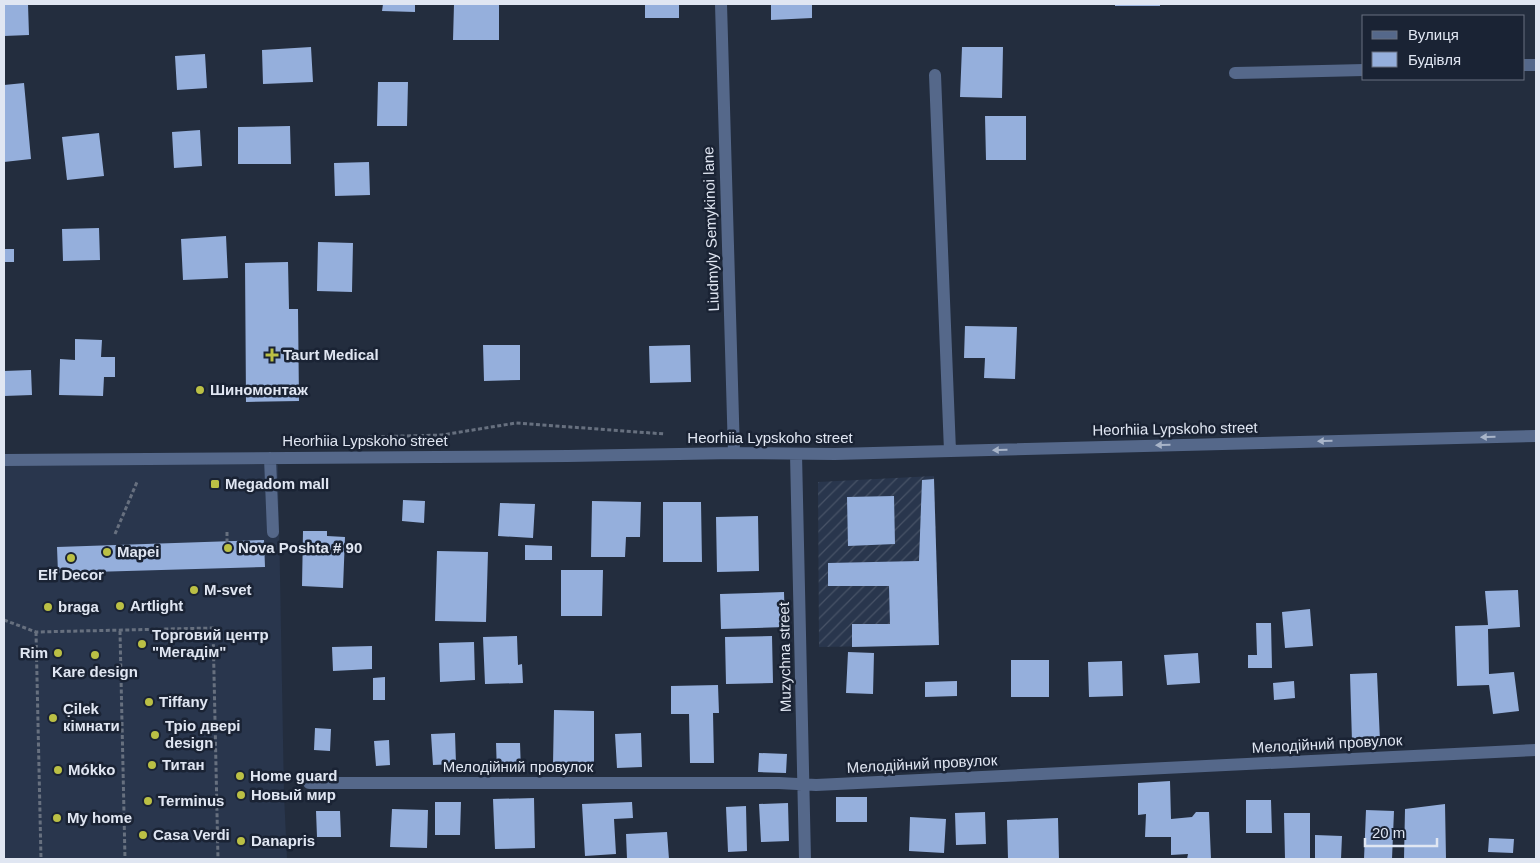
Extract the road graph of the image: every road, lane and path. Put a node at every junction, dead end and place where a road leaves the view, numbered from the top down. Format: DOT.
graph roads {
  1 [pos="721,4"];
  2 [pos="1362,70"];
  3 [pos="1235,73"];
  4 [pos="935,75"];
  5 [pos="1536,436"];
  6 [pos="363,437"];
  7 [pos="950,451"];
  8 [pos="734,453"];
  9 [pos="676,454"];
  10 [pos="796,454"];
  11 [pos="270,458"];
  12 [pos="4,460"];
  13 [pos="138,482"];
  14 [pos="227,532"];
  15 [pos="273,532"];
  16 [pos="116,534"];
  17 [pos="228,542"];
  18 [pos="4,620"];
  19 [pos="120,630"];
  20 [pos="36,632"];
  21 [pos="1536,750"];
  22 [pos="309,783"];
  23 [pos="804,785"];
  24 [pos="41,859"];
  25 [pos="125,859"];
  26 [pos="218,859"];
  27 [pos="805,859"];
  1 -- 8 [label="street, Liudmyly Semykinoi lane"];
  2 -- 3 [label="street"];
  4 -- 7 [label="street"];
  5 -- 7 [label="street, Heorhiia Lypskoho street, one-way"];
  6 -- 9 [label="path"];
  7 -- 10 [label="street, Heorhiia Lypskoho street"];
  8 -- 9 [label="street, Heorhiia Lypskoho street"];
  8 -- 10 [label="street, Heorhiia Lypskoho street"];
  9 -- 11 [label="street, Heorhiia Lypskoho street"];
  10 -- 23 [label="street, Muzychna street"];
  11 -- 12 [label="street, Heorhiia Lypskoho street"];
  11 -- 15 [label="street"];
  13 -- 16 [label="path"];
  14 -- 17 [label="path"];
  18 -- 20 [label="path"];
  19 -- 20 [label="path"];
  19 -- 25 [label="path"];
  19 -- 26 [label="path"];
  20 -- 24 [label="path"];
  21 -- 23 [label="street, Мелодійний провулок"];
  22 -- 23 [label="street, Мелодійний провулок"];
  23 -- 27 [label="street, Muzychna street"];
}
